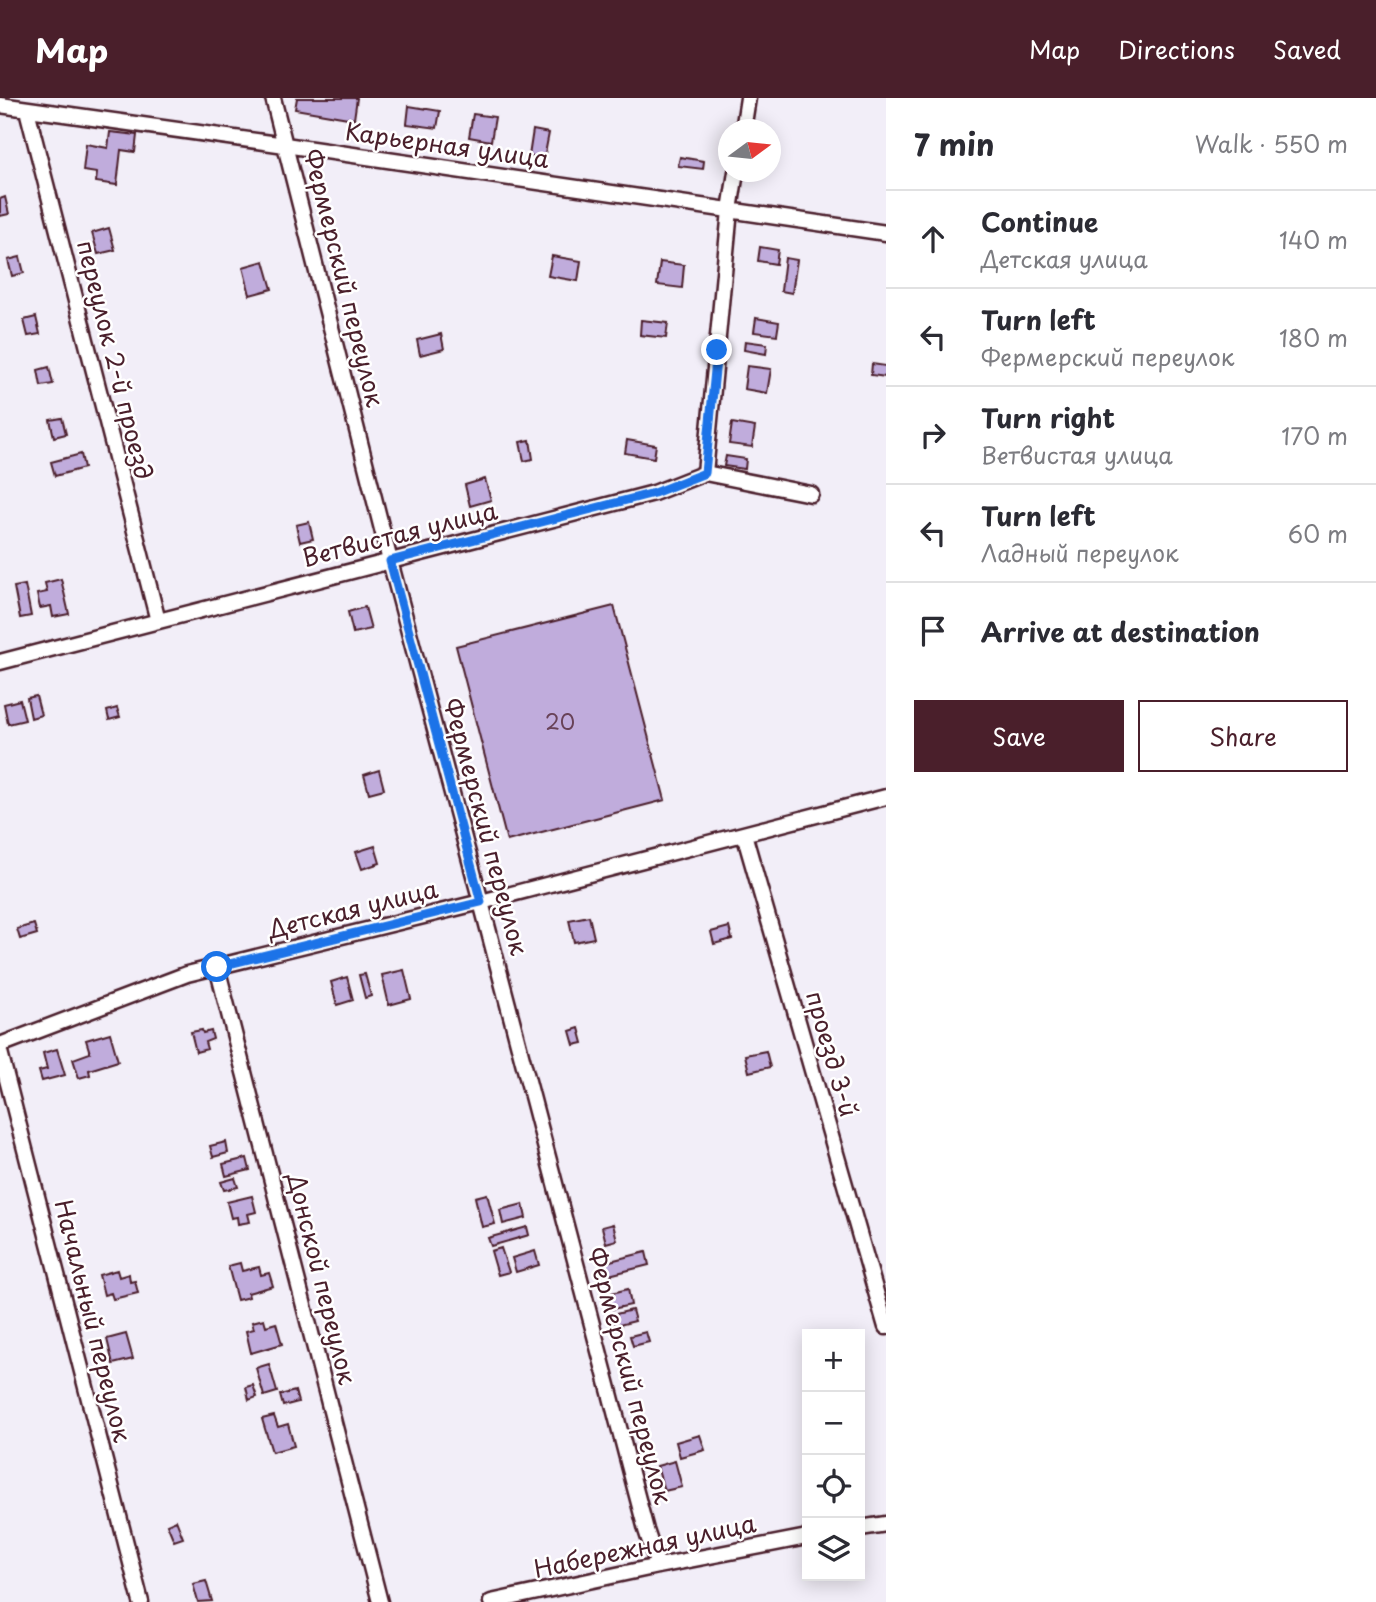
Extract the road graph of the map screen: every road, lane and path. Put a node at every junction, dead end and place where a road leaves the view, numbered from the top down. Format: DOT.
graph roads {
  1 [pos="273,98"];
  2 [pos="748,98"];
  3 [pos="0,106"];
  4 [pos="27,110"];
  5 [pos="745,119"];
  6 [pos="285,145"];
  7 [pos="734,182"];
  8 [pos="730,211"];
  9 [pos="886,233"];
  10 [pos="705,473"];
  11 [pos="811,494"];
  12 [pos="390,561"];
  13 [pos="158,621"];
  14 [pos="0,662"];
  15 [pos="886,797"];
  16 [pos="744,834"];
  17 [pos="481,902"];
  18 [pos="217,967"];
  19 [pos="0,1045"];
  20 [pos="0,1052"];
  21 [pos="886,1326"];
  22 [pos="886,1524"];
  23 [pos="865,1527"];
  24 [pos="802,1538"];
  25 [pos="658,1566"];
  26 [pos="141,1602"];
  27 [pos="380,1602"];
  28 [pos="491,1602"];
  1 -- 6 [label="street, Фермерский переулок"];
  2 -- 5 [label="street"];
  3 -- 4 [label="street, Карьерная улица"];
  4 -- 6 [label="street, Карьерная улица"];
  4 -- 13 [label="street, переулок 2-й проезд"];
  6 -- 8 [label="street, Карьерная улица"];
  6 -- 12 [label="street, Фермерский переулок"];
  7 -- 8 [label="street"];
  8 -- 9 [label="street, Карьерная улица"];
  8 -- 10 [label="street"];
  10 -- 11 [label="street"];
  10 -- 12 [label="street, Ветвистая улица"];
  12 -- 13 [label="street, Ветвистая улица"];
  12 -- 17 [label="street, Фермерский переулок"];
  13 -- 14 [label="street, Ветвистая улица"];
  15 -- 16 [label="street, Детская улица"];
  16 -- 17 [label="street, Детская улица"];
  16 -- 21 [label="street, проезд 3-й"];
  17 -- 18 [label="street, Детская улица"];
  17 -- 25 [label="street, Фермерский переулок"];
  18 -- 19 [label="street, Детская улица"];
  18 -- 27 [label="street, Донской переулок"];
  20 -- 26 [label="street, Начальный переулок"];
  22 -- 23 [label="street"];
  24 -- 25 [label="street, Набережная улица"];
  25 -- 28 [label="street, Набережная улица"];
}
